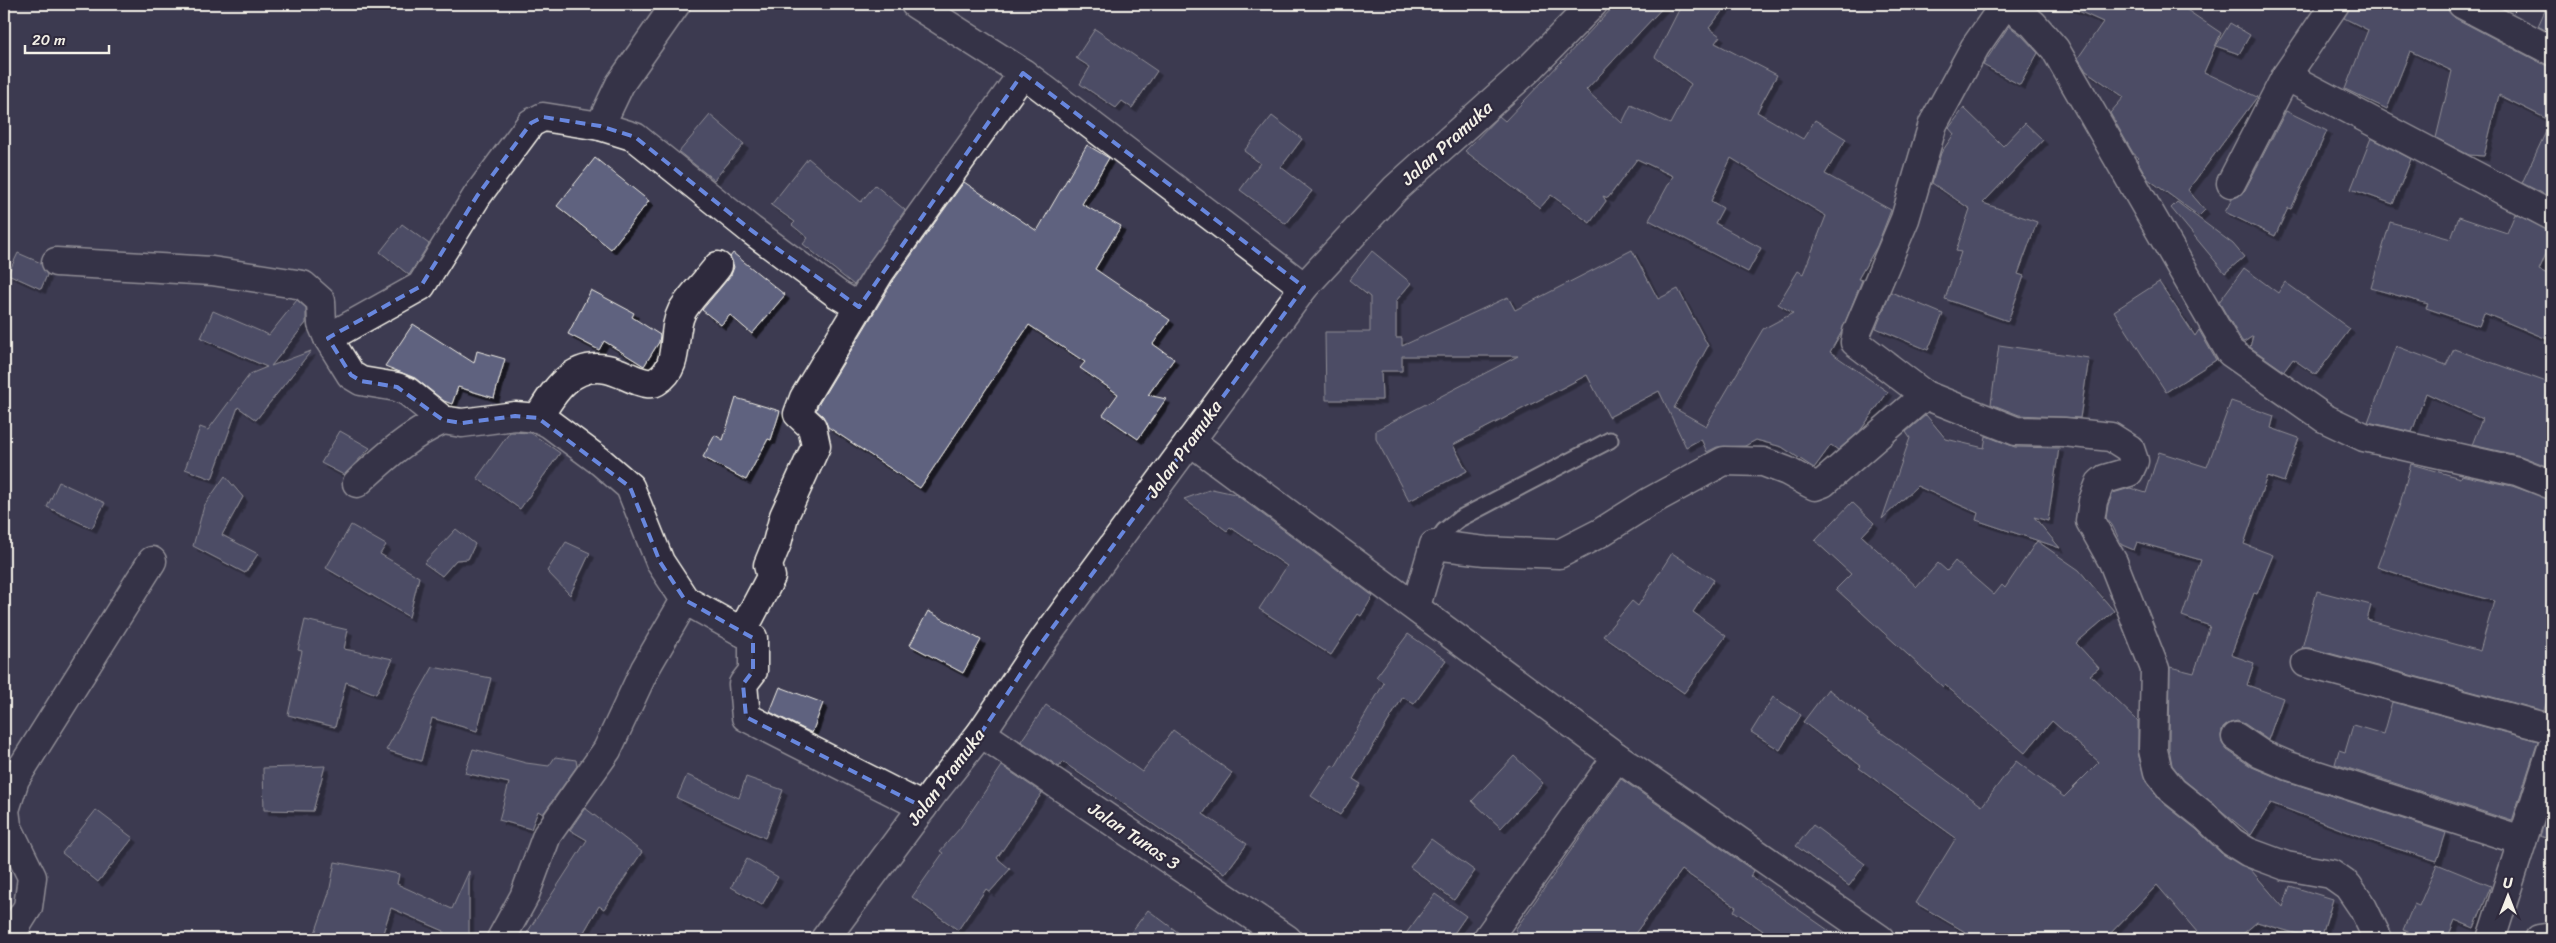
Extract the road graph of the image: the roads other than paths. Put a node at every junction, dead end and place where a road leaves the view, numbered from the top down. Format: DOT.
graph roads {
  1 [pos="676,4"];
  2 [pos="915,4"];
  3 [pos="1594,4"];
  4 [pos="2006,4"];
  5 [pos="2334,4"];
  6 [pos="2462,4"];
  7 [pos="2552,51"];
  8 [pos="1023,73"];
  9 [pos="2286,76"];
  10 [pos="600,126"];
  11 [pos="2230,183"];
  12 [pos="2552,216"];
  13 [pos="56,262"];
  14 [pos="718,266"];
  15 [pos="1304,287"];
  16 [pos="859,307"];
  17 [pos="328,338"];
  18 [pos="1926,395"];
  19 [pos="538,418"];
  20 [pos="443,420"];
  21 [pos="1610,440"];
  22 [pos="1190,441"];
  23 [pos="357,483"];
  24 [pos="2552,485"];
  25 [pos="1434,545"];
  26 [pos="152,561"];
  27 [pos="684,600"];
  28 [pos="1416,606"];
  29 [pos="742,632"];
  30 [pos="2306,663"];
  31 [pos="2552,729"];
  32 [pos="981,733"];
  33 [pos="2236,737"];
  34 [pos="2552,748"];
  35 [pos="1617,757"];
  36 [pos="923,807"];
  37 [pos="2522,841"];
  38 [pos="2552,937"];
  39 [pos="8,939"];
  40 [pos="501,939"];
  41 [pos="825,939"];
  42 [pos="1287,939"];
  43 [pos="1487,939"];
  44 [pos="1880,939"];
  45 [pos="2378,939"];
  46 [pos="2491,939"];
  47 [pos="2539,939"];
  1 -- 10 [label="street"];
  2 -- 8 [label="street"];
  3 -- 15 [label="street, Jalan Pramuka"];
  4 -- 18 [label="street"];
  4 -- 24 [label="street"];
  5 -- 9 [label="street"];
  6 -- 7 [label="street"];
  8 -- 15 [label="street"];
  8 -- 16 [label="street"];
  9 -- 11 [label="street"];
  9 -- 12 [label="street"];
  10 -- 16 [label="street"];
  10 -- 17 [label="street"];
  13 -- 17 [label="street"];
  14 -- 19 [label="street"];
  15 -- 22 [label="street, Jalan Pramuka"];
  16 -- 29 [label="street"];
  17 -- 20 [label="street"];
  18 -- 25 [label="street"];
  18 -- 45 [label="street"];
  19 -- 20 [label="street"];
  19 -- 27 [label="street"];
  20 -- 23 [label="street"];
  21 -- 25 [label="lane"];
  22 -- 28 [label="street"];
  22 -- 32 [label="street, Jalan Pramuka"];
  25 -- 28 [label="street"];
  26 -- 39 [label="street"];
  27 -- 29 [label="street"];
  27 -- 40 [label="street"];
  28 -- 35 [label="street"];
  29 -- 36 [label="street"];
  30 -- 31 [label="street"];
  32 -- 36 [label="street, Jalan Pramuka"];
  32 -- 42 [label="street, Jalan Tunas 3"];
  33 -- 37 [label="street"];
  34 -- 37 [label="street"];
  35 -- 43 [label="street"];
  35 -- 44 [label="street"];
  36 -- 41 [label="street, Jalan Pramuka"];
  37 -- 46 [label="street"];
  38 -- 47 [label="street"];
}
